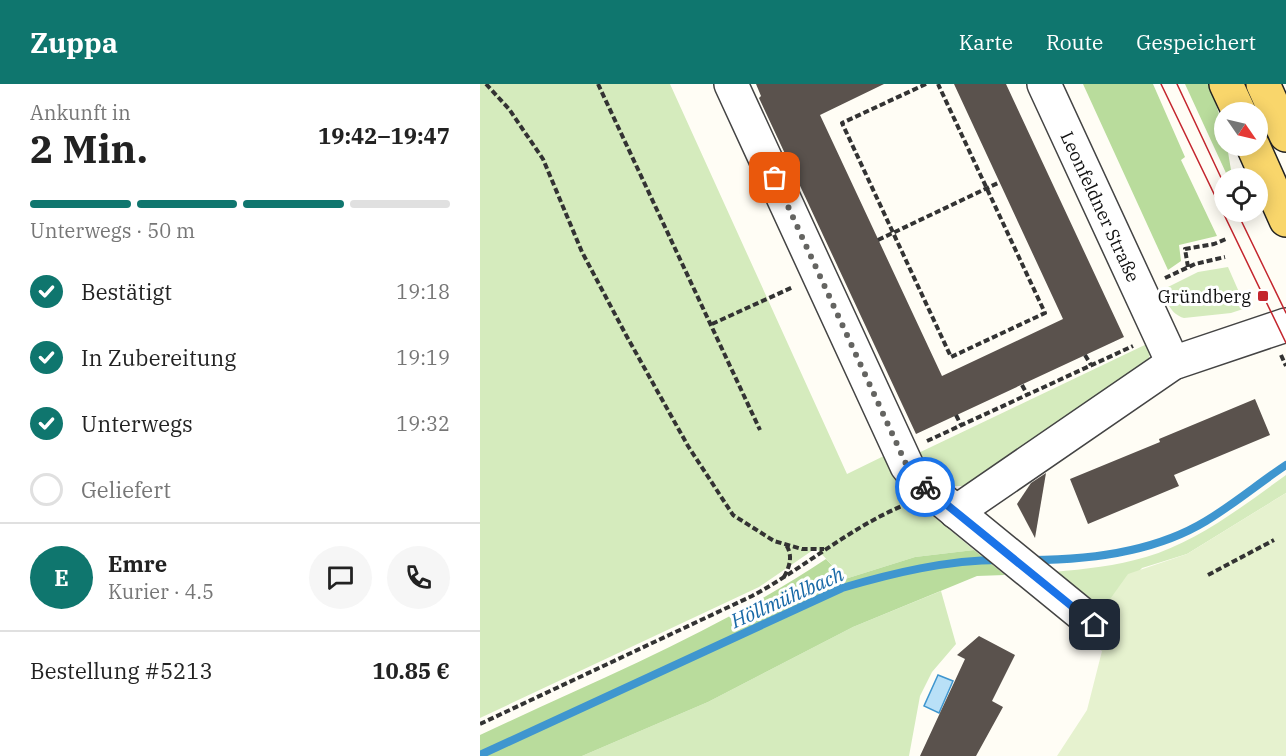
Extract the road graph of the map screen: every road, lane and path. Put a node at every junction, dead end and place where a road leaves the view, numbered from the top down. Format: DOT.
graph roads {
  1 [pos="486,84"];
  2 [pos="598,84"];
  3 [pos="731,84"];
  4 [pos="926,84"];
  5 [pos="938,84"];
  6 [pos="1044,84"];
  7 [pos="1226,84"];
  8 [pos="1263,84"];
  9 [pos="1234,102"];
  10 [pos="1286,135"];
  11 [pos="1257,156"];
  12 [pos="1000,182"];
  13 [pos="987,188"];
  14 [pos="1286,220"];
  15 [pos="893,233"];
  16 [pos="1227,238"];
  17 [pos="878,240"];
  18 [pos="1226,258"];
  19 [pos="1195,264"];
  20 [pos="1188,267"];
  21 [pos="820,275"];
  22 [pos="712,324"];
  23 [pos="1283,340"];
  24 [pos="1138,344"];
  25 [pos="1085,355"];
  26 [pos="1173,363"];
  27 [pos="1091,365"];
  28 [pos="1286,366"];
  29 [pos="1022,385"];
  30 [pos="1027,394"];
  31 [pos="956,416"];
  32 [pos="961,425"];
  33 [pos="760,430"];
  34 [pos="900,453"];
  35 [pos="944,502"];
  36 [pos="1274,540"];
  37 [pos="785,544"];
  38 [pos="824,549"];
  39 [pos="1208,576"];
  40 [pos="784,577"];
  41 [pos="1095,625"];
  42 [pos="480,724"];
  1 -- 37 [label="path"];
  2 -- 22 [label="path"];
  3 -- 21 [label="street"];
  4 -- 15 [label="path"];
  5 -- 13 [label="path"];
  6 -- 26 [label="street, Leonfeldner Straße"];
  7 -- 9 [label="main road"];
  8 -- 10 [label="main road"];
  11 -- 14 [label="main road"];
  12 -- 13 [label="path"];
  13 -- 15 [label="path"];
  13 -- 15 [label="path"];
  15 -- 17 [label="path"];
  16 -- 20 [label="path"];
  18 -- 19 [label="path"];
  21 -- 22 [label="path"];
  21 -- 34 [label="street"];
  22 -- 33 [label="path"];
  23 -- 26 [label="street"];
  23 -- 28 [label="path"];
  24 -- 27 [label="path"];
  25 -- 27 [label="path"];
  26 -- 35 [label="street"];
  27 -- 30 [label="path"];
  29 -- 30 [label="path"];
  30 -- 32 [label="path"];
  31 -- 32 [label="path"];
  32 -- 34 [label="path"];
  34 -- 35 [label="street"];
  35 -- 38 [label="path"];
  35 -- 41 [label="street"];
  36 -- 39 [label="path"];
  37 -- 38 [label="path"];
  37 -- 40 [label="path"];
  38 -- 40 [label="path"];
  40 -- 42 [label="path"];
}
